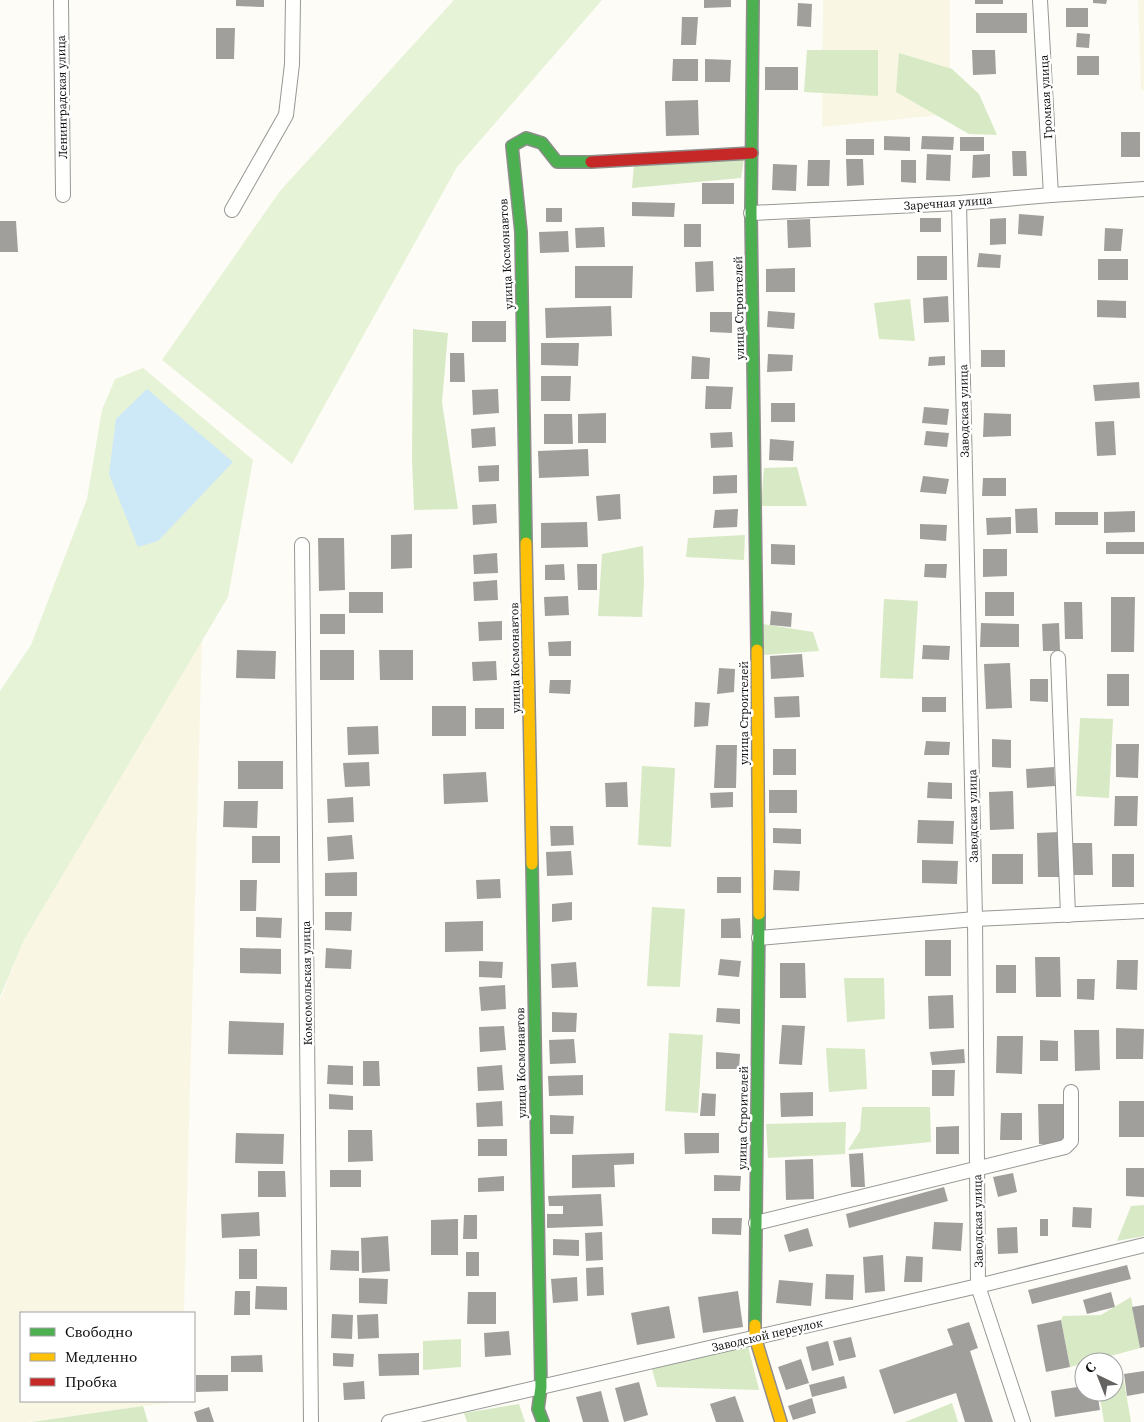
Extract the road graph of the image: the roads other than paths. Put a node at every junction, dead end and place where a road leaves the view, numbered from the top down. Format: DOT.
graph roads {
  1 [pos="61,0"];
  2 [pos="293,0"];
  3 [pos="754,0"];
  4 [pos="1040,0"];
  5 [pos="752,154"];
  6 [pos="1144,189"];
  7 [pos="63,195"];
  8 [pos="1051,195"];
  9 [pos="959,204"];
  10 [pos="232,210"];
  11 [pos="751,213"];
  12 [pos="302,545"];
  13 [pos="1058,658"];
  14 [pos="1144,911"];
  15 [pos="1068,914"];
  16 [pos="975,919"];
  17 [pos="759,938"];
  18 [pos="1071,1092"];
  19 [pos="977,1169"];
  20 [pos="756,1223"];
  21 [pos="1144,1245"];
  22 [pos="978,1286"];
  23 [pos="755,1338"];
  24 [pos="541,1387"];
  25 [pos="311,1422"];
  26 [pos="389,1422"];
  27 [pos="542,1422"];
  28 [pos="781,1422"];
  29 [pos="1023,1422"];
  1 -- 7 [label="street, Ленинградская улица"];
  2 -- 10 [label="street"];
  3 -- 5 [label="street, улица Строителей"];
  4 -- 8 [label="street, Громкая улица"];
  5 -- 11 [label="street, улица Строителей"];
  5 -- 24 [label="street, улица Космонавтов"];
  6 -- 8 [label="street, Заречная улица"];
  8 -- 9 [label="street, Заречная улица"];
  9 -- 11 [label="street, Заречная улица"];
  9 -- 16 [label="street, Заводская улица"];
  11 -- 17 [label="street, улица Строителей"];
  12 -- 25 [label="street, Комсомольская улица"];
  13 -- 15 [label="street"];
  14 -- 15 [label="street"];
  15 -- 16 [label="street"];
  16 -- 17 [label="street"];
  16 -- 19 [label="street, Заводская улица"];
  17 -- 20 [label="street, улица Строителей"];
  18 -- 19 [label="street"];
  19 -- 20 [label="street"];
  19 -- 22 [label="street, Заводская улица"];
  20 -- 23 [label="street, улица Строителей"];
  21 -- 22 [label="street, Заводской переулок"];
  22 -- 23 [label="street, Заводской переулок"];
  22 -- 29 [label="street, Заводская улица"];
  23 -- 24 [label="street, Заводской переулок"];
  23 -- 28 [label="street, улица Строителей"];
  24 -- 26 [label="street, Заводской переулок"];
  24 -- 27 [label="street, улица Космонавтов"];
}
